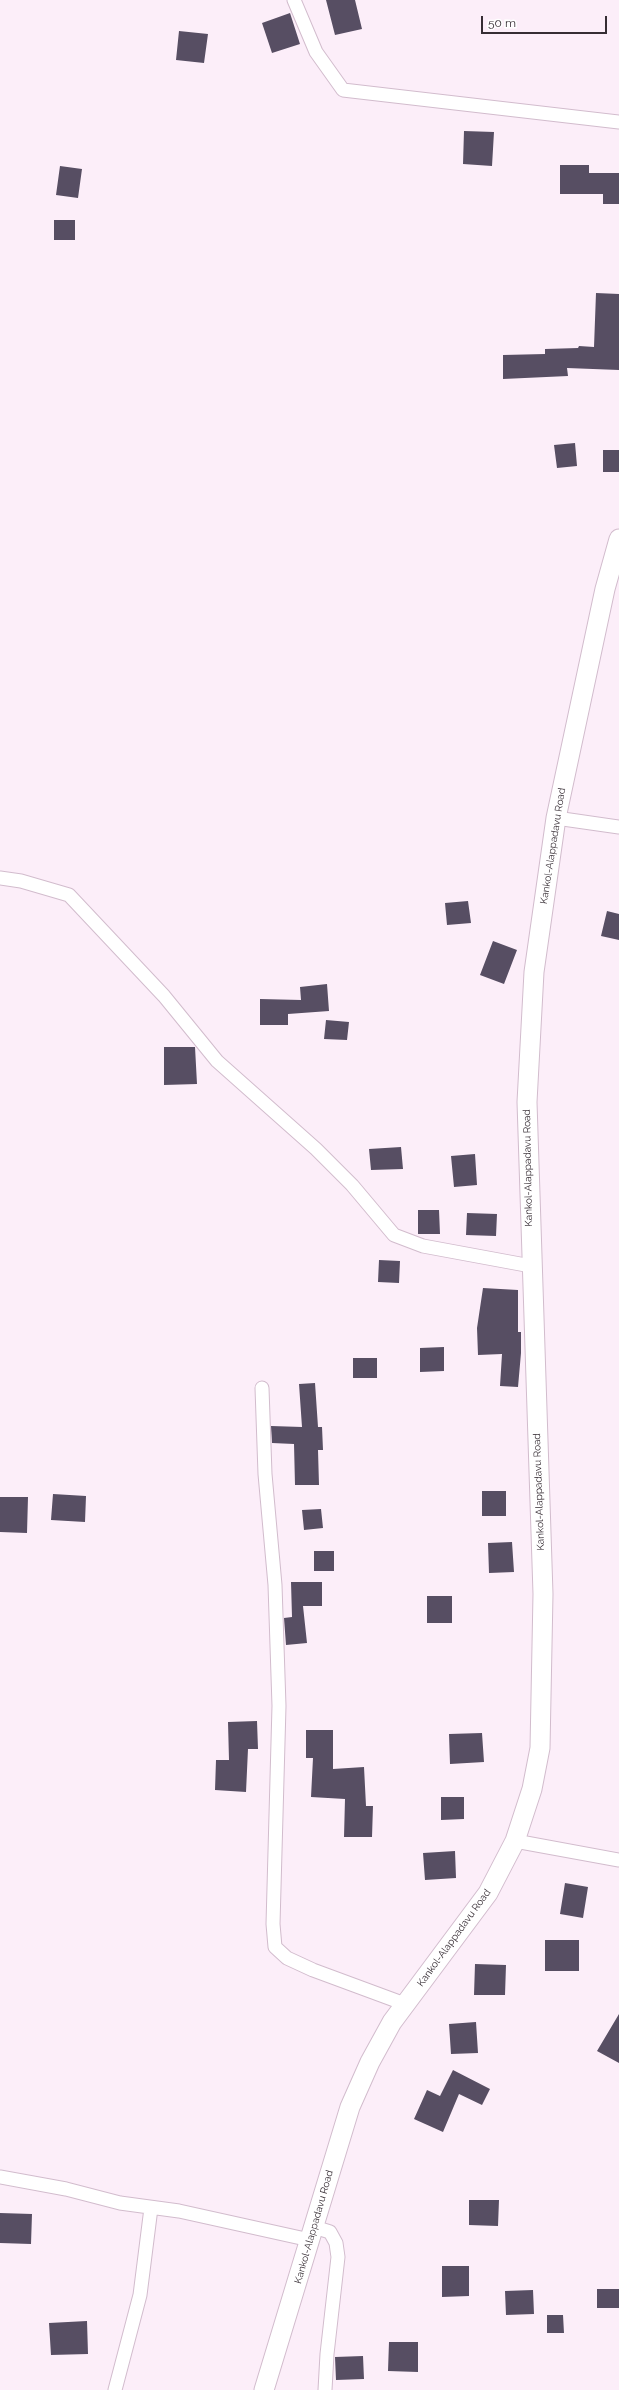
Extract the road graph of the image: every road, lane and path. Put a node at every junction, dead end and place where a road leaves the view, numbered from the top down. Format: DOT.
graph roads {
  1 [pos="294,0"];
  2 [pos="619,122"];
  3 [pos="619,539"];
  4 [pos="556,818"];
  5 [pos="619,828"];
  6 [pos="0,878"];
  7 [pos="531,1266"];
  8 [pos="262,1388"];
  9 [pos="515,1841"];
  10 [pos="619,1860"];
  11 [pos="405,2004"];
  12 [pos="0,2177"];
  13 [pos="151,2208"];
  14 [pos="312,2234"];
  15 [pos="115,2390"];
  16 [pos="264,2390"];
  17 [pos="325,2390"];
  1 -- 2 [label="street"];
  3 -- 4 [label="main road, Kankol-Alappadavu Road"];
  4 -- 5 [label="street"];
  4 -- 7 [label="main road, Kankol-Alappadavu Road"];
  6 -- 7 [label="street"];
  7 -- 9 [label="main road, Kankol-Alappadavu Road"];
  8 -- 11 [label="street"];
  9 -- 10 [label="street"];
  9 -- 11 [label="main road, Kankol-Alappadavu Road"];
  11 -- 14 [label="main road, Kankol-Alappadavu Road"];
  12 -- 13 [label="street"];
  13 -- 14 [label="street"];
  13 -- 15 [label="street"];
  14 -- 16 [label="main road, Kankol-Alappadavu Road"];
  14 -- 17 [label="street"];
}
